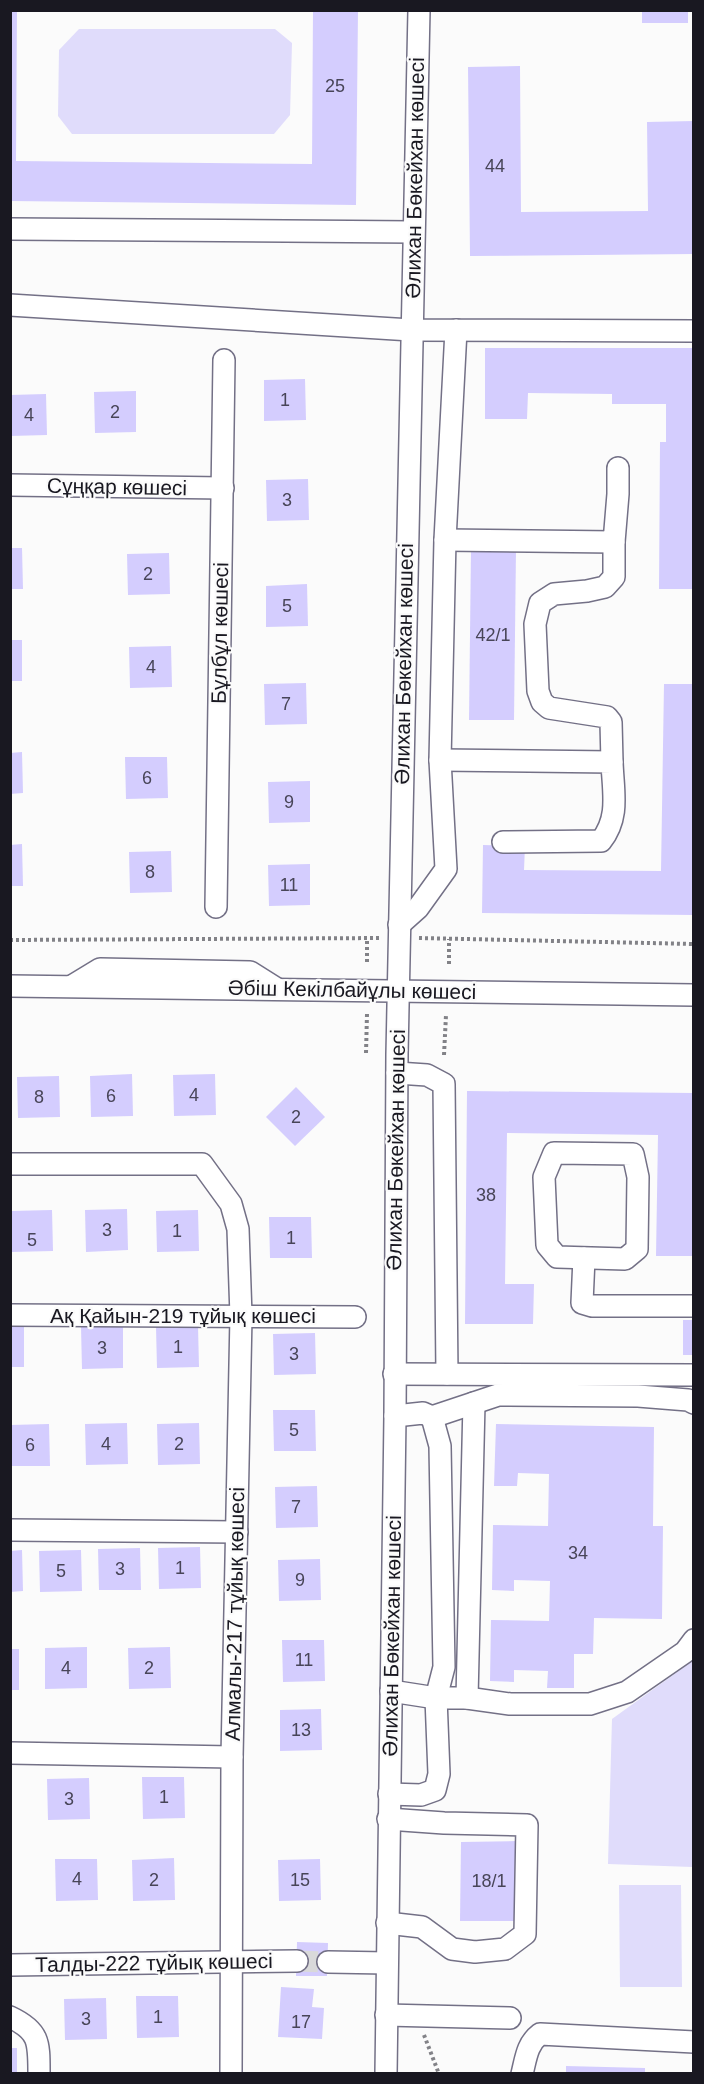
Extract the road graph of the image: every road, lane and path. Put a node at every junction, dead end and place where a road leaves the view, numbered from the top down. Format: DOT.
graph roads {
  1 [pos="419,10"];
  2 [pos="10,229"];
  3 [pos="413,232"];
  4 [pos="10,305"];
  5 [pos="411,330"];
  6 [pos="456,330"];
  7 [pos="693,331"];
  8 [pos="224,360"];
  9 [pos="618,468"];
  10 [pos="10,485"];
  11 [pos="222,488"];
  12 [pos="445,540"];
  13 [pos="614,542"];
  14 [pos="440,760"];
  15 [pos="612,762"];
  16 [pos="503,842"];
  17 [pos="216,907"];
  18 [pos="399,931"];
  19 [pos="367,938"];
  20 [pos="449,939"];
  21 [pos="10,940"];
  22 [pos="693,944"];
  23 [pos="367,962"];
  24 [pos="449,964"];
  25 [pos="10,986"];
  26 [pos="398,991"];
  27 [pos="693,995"];
  28 [pos="367,1014"];
  29 [pos="446,1015"];
  30 [pos="366,1053"];
  31 [pos="444,1055"];
  32 [pos="397,1073"];
  33 [pos="10,1164"];
  34 [pos="584,1258"];
  35 [pos="693,1306"];
  36 [pos="10,1315"];
  37 [pos="241,1316"];
  38 [pos="354,1317"];
  39 [pos="394,1374"];
  40 [pos="447,1374"];
  41 [pos="693,1375"];
  42 [pos="693,1403"];
  43 [pos="474,1404"];
  44 [pos="395,1416"];
  45 [pos="432,1417"];
  46 [pos="10,1530"];
  47 [pos="237,1532"];
  48 [pos="693,1640"];
  49 [pos="391,1691"];
  50 [pos="436,1698"];
  51 [pos="467,1698"];
  52 [pos="10,1753"];
  53 [pos="232,1757"];
  54 [pos="389,1794"];
  55 [pos="388,1819"];
  56 [pos="387,1923"];
  57 [pos="231,1961"];
  58 [pos="297,1961"];
  59 [pos="328,1962"];
  60 [pos="387,1963"];
  61 [pos="10,1965"];
  62 [pos="386,2015"];
  63 [pos="417,2016"];
  64 [pos="10,2017"];
  65 [pos="510,2018"];
  66 [pos="693,2042"];
  67 [pos="39,2073"];
  68 [pos="231,2073"];
  69 [pos="386,2073"];
  70 [pos="439,2073"];
  71 [pos="522,2073"];
  1 -- 3 [label="street, Әлихан Бөкейхан көшесі"];
  2 -- 3 [label="street"];
  3 -- 5 [label="street, Әлихан Бөкейхан көшесі"];
  4 -- 5 [label="street"];
  5 -- 6 [label="street"];
  5 -- 18 [label="street, Әлихан Бөкейхан көшесі"];
  6 -- 7 [label="street"];
  6 -- 12 [label="street"];
  8 -- 11 [label="street, Бұлбұл көшесі"];
  9 -- 13 [label="street"];
  10 -- 11 [label="street, Сұңқар көшесі"];
  11 -- 17 [label="street, Бұлбұл көшесі"];
  12 -- 13 [label="street"];
  12 -- 14 [label="street"];
  13 -- 15 [label="street"];
  14 -- 15 [label="street"];
  14 -- 18 [label="street"];
  15 -- 16 [label="street"];
  18 -- 19 [label="path"];
  18 -- 20 [label="path"];
  18 -- 26 [label="street, Әлихан Бөкейхан көшесі"];
  19 -- 21 [label="path"];
  19 -- 23 [label="path"];
  20 -- 22 [label="path"];
  20 -- 24 [label="path"];
  25 -- 26 [label="street, Әбіш Кекілбайұлы көшесі"];
  26 -- 27 [label="street, Әбіш Кекілбайұлы көшесі"];
  26 -- 32 [label="street, Әлихан Бөкейхан көшесі"];
  28 -- 30 [label="path"];
  29 -- 31 [label="path"];
  32 -- 39 [label="street, Әлихан Бөкейхан көшесі"];
  32 -- 40 [label="street"];
  33 -- 37 [label="street, Алмалы-217 тұйық көшесі"];
  34 -- 34 [label="street"];
  34 -- 35 [label="street"];
  36 -- 37 [label="street, Ақ Қайын-219 тұйық көшесі"];
  37 -- 38 [label="street, Ақ Қайын-219 тұйық көшесі"];
  37 -- 47 [label="street, Алмалы-217 тұйық көшесі"];
  39 -- 40 [label="street"];
  39 -- 44 [label="street, Әлихан Бөкейхан көшесі"];
  40 -- 41 [label="street"];
  42 -- 43 [label="street"];
  43 -- 45 [label="street"];
  43 -- 51 [label="street"];
  44 -- 45 [label="street"];
  44 -- 49 [label="street, Әлихан Бөкейхан көшесі"];
  45 -- 50 [label="street"];
  46 -- 47 [label="street"];
  47 -- 53 [label="street, Алмалы-217 тұйық көшесі"];
  48 -- 51 [label="street"];
  49 -- 50 [label="street"];
  49 -- 54 [label="street, Әлихан Бөкейхан көшесі"];
  50 -- 51 [label="street"];
  50 -- 54 [label="street"];
  52 -- 53 [label="street"];
  53 -- 57 [label="street, Алмалы-217 тұйық көшесі"];
  54 -- 55 [label="street, Әлихан Бөкейхан көшесі"];
  55 -- 56 [label="street, Әлихан Бөкейхан көшесі"];
  55 -- 56 [label="street"];
  56 -- 60 [label="street, Әлихан Бөкейхан көшесі"];
  57 -- 58 [label="street, Талды-222 тұйық көшесі"];
  57 -- 61 [label="street, Талды-222 тұйық көшесі"];
  57 -- 68 [label="street, Алмалы-217 тұйық көшесі"];
  59 -- 60 [label="street"];
  60 -- 62 [label="street, Әлихан Бөкейхан көшесі"];
  62 -- 63 [label="street"];
  62 -- 69 [label="street, Әлихан Бөкейхан көшесі"];
  63 -- 65 [label="street"];
  63 -- 70 [label="path"];
  64 -- 67 [label="street"];
  66 -- 71 [label="street"];
}
